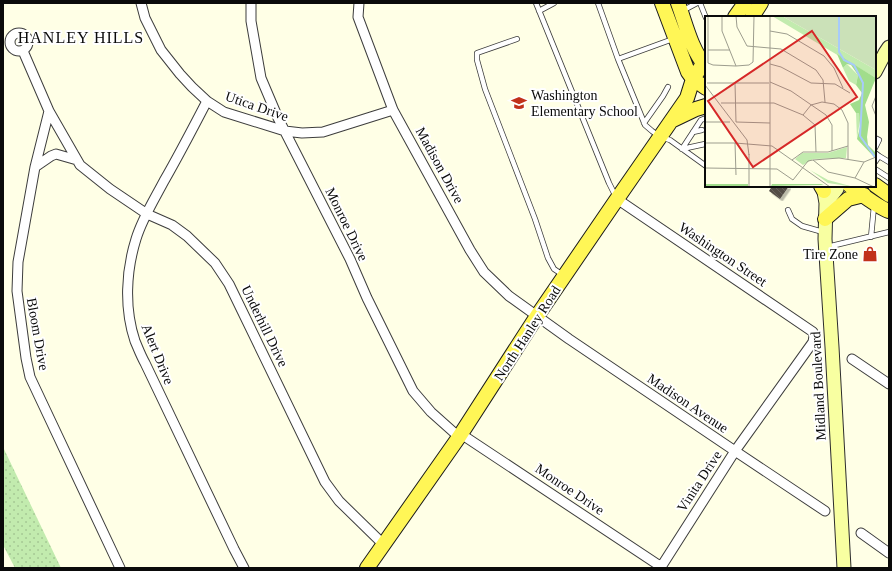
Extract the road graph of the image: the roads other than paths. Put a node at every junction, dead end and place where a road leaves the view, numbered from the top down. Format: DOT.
graph roads {
  1 [pos="141,3"];
  2 [pos="251,3"];
  3 [pos="359,3"];
  4 [pos="536,3"];
  5 [pos="554,3"];
  6 [pos="598,3"];
  7 [pos="662,3"];
  8 [pos="699,3"];
  9 [pos="745,3"];
  10 [pos="761,3"];
  11 [pos="679,7"];
  12 [pos="539,10"];
  13 [pos="705,16"];
  14 [pos="736,16"];
  15 [pos="753,16"];
  16 [pos="517,39"];
  17 [pos="675,39"];
  18 [pos="889,47"];
  19 [pos="23,50"];
  20 [pos="618,59"];
  21 [pos="705,63"];
  22 [pos="876,70"];
  23 [pos="702,84"];
  24 [pos="668,87"];
  25 [pos="208,101"];
  26 [pos="705,106"];
  27 [pos="393,110"];
  28 [pos="49,111"];
  29 [pos="705,118"];
  30 [pos="672,120"];
  31 [pos="644,122"];
  32 [pos="702,130"];
  33 [pos="285,131"];
  34 [pos="693,132"];
  35 [pos="660,136"];
  36 [pos="876,138"];
  37 [pos="705,144"];
  38 [pos="876,146"];
  39 [pos="682,149"];
  40 [pos="877,155"];
  41 [pos="77,160"];
  42 [pos="889,162"];
  43 [pos="705,165"];
  44 [pos="35,167"];
  45 [pos="876,170"];
  46 [pos="889,178"];
  47 [pos="876,186"];
  48 [pos="838,187"];
  49 [pos="851,187"];
  50 [pos="823,192"];
  51 [pos="889,194"];
  52 [pos="617,199"];
  53 [pos="869,199"];
  54 [pos="788,210"];
  55 [pos="889,211"];
  56 [pos="146,214"];
  57 [pos="825,225"];
  58 [pos="889,232"];
  59 [pos="871,237"];
  60 [pos="825,248"];
  61 [pos="564,276"];
  62 [pos="537,316"];
  63 [pos="813,332"];
  64 [pos="852,358"];
  65 [pos="889,384"];
  66 [pos="460,436"];
  67 [pos="735,451"];
  68 [pos="825,510"];
  69 [pos="861,534"];
  70 [pos="383,544"];
  71 [pos="889,553"];
  72 [pos="662,567"];
  73 [pos="120,568"];
  74 [pos="244,568"];
  75 [pos="367,568"];
  76 [pos="844,568"];
  1 -- 25 [label="street, Utica Drive"];
  2 -- 33 [label="street, Monroe Drive"];
  3 -- 27 [label="street, Madison Drive"];
  4 -- 12 [label="lane"];
  5 -- 12 [label="lane"];
  6 -- 20 [label="lane"];
  7 -- 17 [label="main road"];
  8 -- 11 [label="lane"];
  8 -- 13 [label="lane"];
  9 -- 14 [label="main road"];
  10 -- 15 [label="main road"];
  11 -- 21 [label="main road"];
  12 -- 52 [label="lane"];
  16 -- 61 [label="lane"];
  17 -- 20 [label="lane"];
  17 -- 21 [label="main road"];
  17 -- 23 [label="main road"];
  18 -- 22 [label="main road"];
  19 -- 28 [label="street, Underhill Drive"];
  20 -- 31 [label="lane"];
  21 -- 23 [label="main road, North Hanley Road"];
  23 -- 30 [label="main road, North Hanley Road"];
  24 -- 31 [label="lane"];
  25 -- 33 [label="street, Utica Drive"];
  25 -- 56 [label="street, Alert Drive"];
  26 -- 30 [label="main road"];
  27 -- 33 [label="street, Utica Drive"];
  27 -- 62 [label="street, Madison Drive"];
  28 -- 41 [label="street, Underhill Drive"];
  28 -- 44 [label="street, Bloom Drive"];
  29 -- 34 [label="lane"];
  30 -- 35 [label="main road, North Hanley Road"];
  31 -- 35 [label="lane"];
  32 -- 34 [label="lane"];
  33 -- 66 [label="street, Monroe Drive"];
  34 -- 39 [label="lane"];
  35 -- 39 [label="lane"];
  35 -- 52 [label="main road, North Hanley Road"];
  36 -- 38 [label="lane"];
  37 -- 39 [label="lane"];
  39 -- 43 [label="lane"];
  40 -- 42 [label="lane"];
  41 -- 44 [label="street, Underhill Drive"];
  41 -- 56 [label="street, Underhill Drive"];
  44 -- 73 [label="street, Bloom Drive"];
  45 -- 46 [label="lane"];
  47 -- 51 [label="main road"];
  48 -- 50 [label="main road, Midland Boulevard"];
  49 -- 53 [label="main road"];
  50 -- 57 [label="main road, Midland Boulevard"];
  52 -- 61 [label="main road, North Hanley Road"];
  52 -- 63 [label="street, Washington Street"];
  53 -- 55 [label="main road"];
  53 -- 57 [label="main road"];
  53 -- 59 [label="lane"];
  54 -- 57 [label="lane"];
  56 -- 70 [label="street, Underhill Drive"];
  56 -- 74 [label="street, Alert Drive"];
  57 -- 60 [label="main road, Midland Boulevard"];
  58 -- 59 [label="lane"];
  59 -- 60 [label="lane"];
  60 -- 76 [label="main road, Midland Boulevard"];
  61 -- 62 [label="main road, North Hanley Road"];
  62 -- 66 [label="main road, North Hanley Road"];
  62 -- 67 [label="street, Madison Avenue"];
  63 -- 67 [label="street, Vinita Drive"];
  64 -- 65 [label="street"];
  66 -- 70 [label="main road, North Hanley Road"];
  66 -- 72 [label="street, Monroe Drive"];
  67 -- 68 [label="street, Madison Avenue"];
  67 -- 72 [label="street, Vinita Drive"];
  69 -- 71 [label="street"];
  70 -- 75 [label="main road, North Hanley Road"];
}
